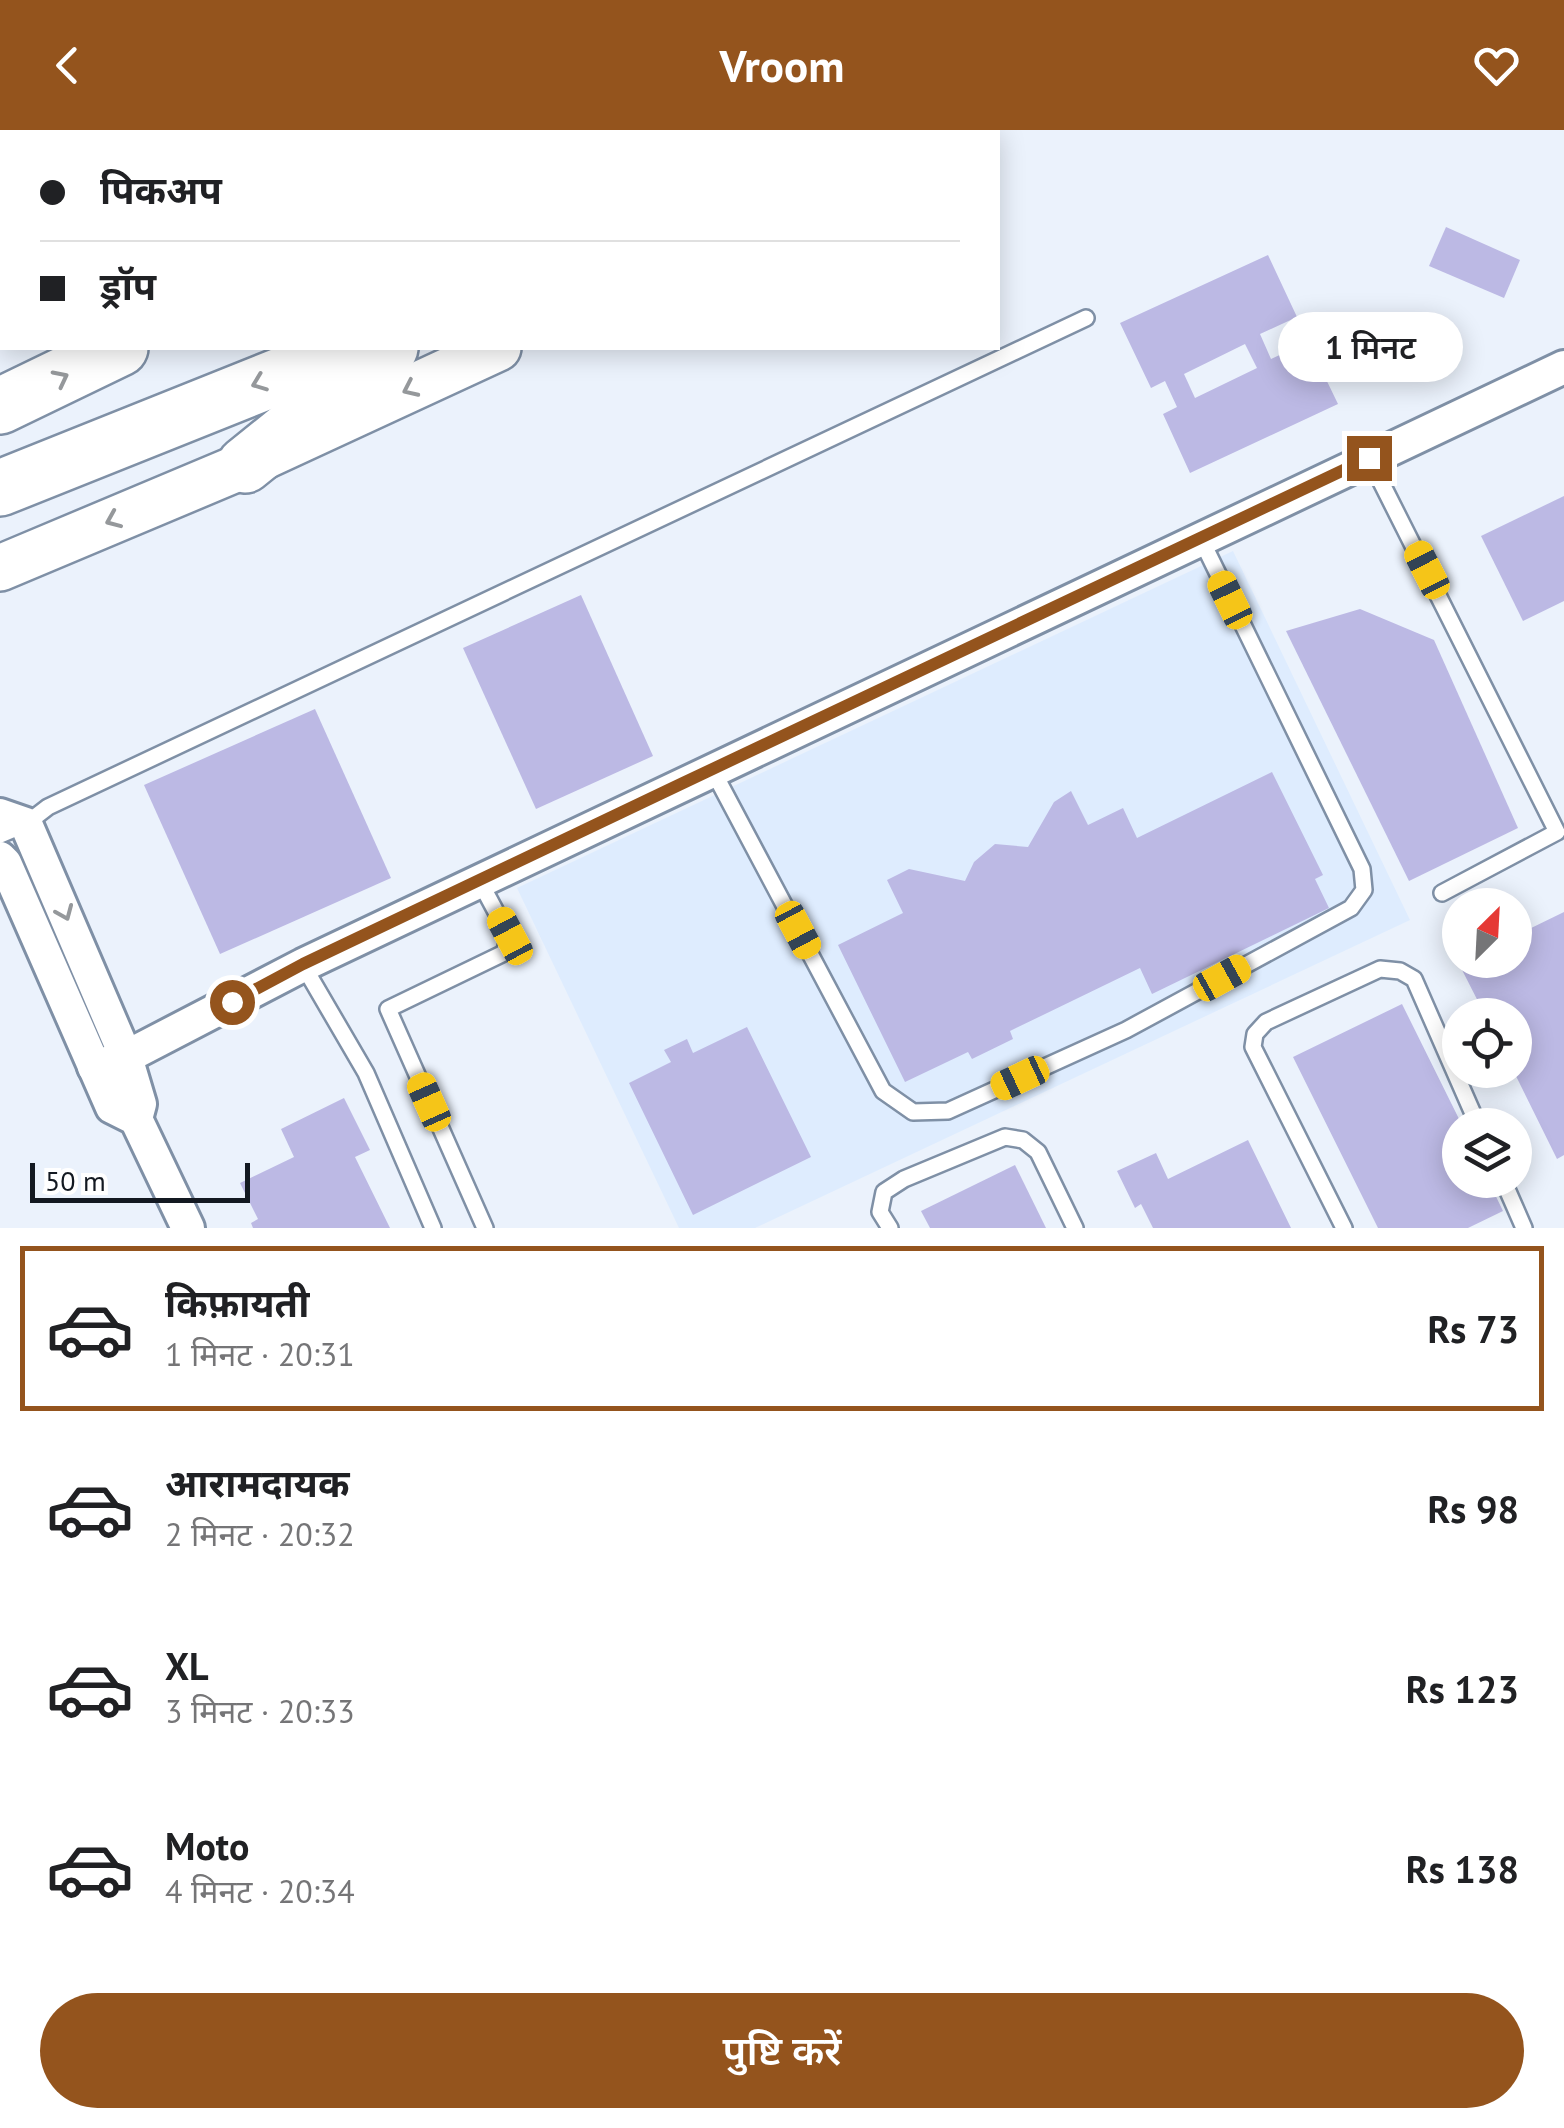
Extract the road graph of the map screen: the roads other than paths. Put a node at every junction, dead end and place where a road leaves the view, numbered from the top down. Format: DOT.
graph roads {
  1 [pos="1086,318"];
  2 [pos="116,350"];
  3 [pos="345,350"];
  4 [pos="388,350"];
  5 [pos="494,350"];
  6 [pos="1564,366"];
  7 [pos="0,406"];
  8 [pos="1369,458"];
  9 [pos="244,465"];
  10 [pos="0,488"];
  11 [pos="1200,537"];
  12 [pos="0,568"];
  13 [pos="712,769"];
  14 [pos="9,825"];
  15 [pos="0,858"];
  16 [pos="479,880"];
  17 [pos="1453,888"];
  18 [pos="303,964"];
  19 [pos="126,1058"];
  20 [pos="94,1067"];
  21 [pos="1471,1108"];
  22 [pos="136,1119"];
  23 [pos="1510,1198"];
  24 [pos="188,1228"];
  25 [pos="432,1228"];
  26 [pos="485,1228"];
  27 [pos="890,1228"];
  28 [pos="1075,1228"];
  29 [pos="1344,1228"];
  30 [pos="1524,1228"];
  1 -- 14 [label="lane"];
  7 -- 2 [label="highway, one-way"];
  3 -- 10 [label="highway, one-way"];
  4 -- 9 [label="highway"];
  5 -- 9 [label="main road, one-way"];
  6 -- 8 [label="street"];
  8 -- 11 [label="street"];
  8 -- 17 [label="lane"];
  9 -- 12 [label="main road, one-way"];
  11 -- 13 [label="street"];
  11 -- 13 [label="lane"];
  13 -- 16 [label="street"];
  14 -- 19 [label="street, one-way"];
  15 -- 20 [label="street"];
  16 -- 18 [label="street"];
  16 -- 26 [label="lane"];
  18 -- 19 [label="street"];
  18 -- 25 [label="lane"];
  19 -- 20 [label="street"];
  19 -- 22 [label="street"];
  20 -- 22 [label="street"];
  21 -- 29 [label="lane"];
  22 -- 24 [label="street"];
  23 -- 30 [label="lane"];
  27 -- 28 [label="lane"];
}
